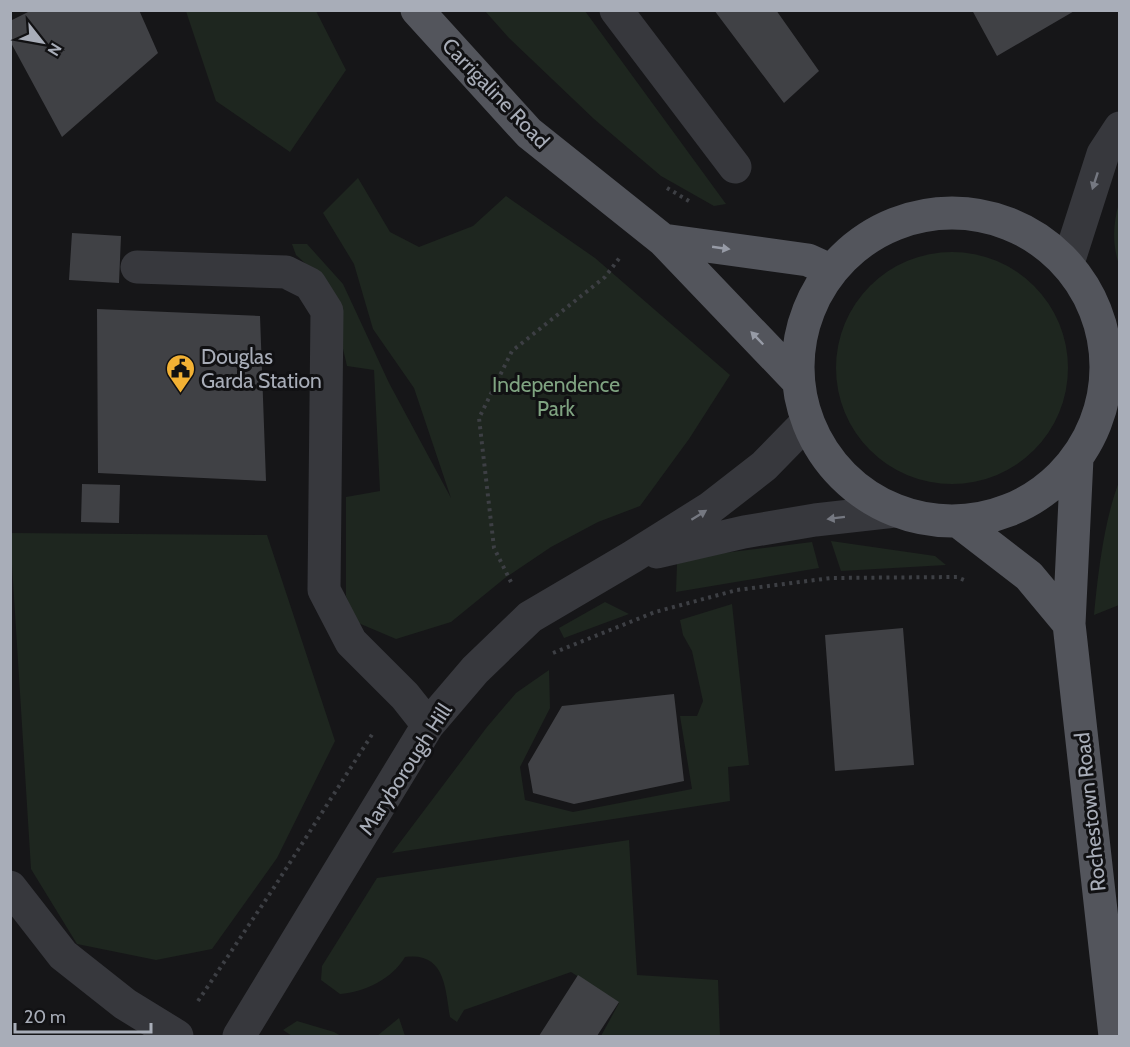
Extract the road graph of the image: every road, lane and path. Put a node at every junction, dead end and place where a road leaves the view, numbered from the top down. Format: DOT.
graph roads {
  1 [pos="417,10"];
  2 [pos="616,10"];
  3 [pos="1119,128"];
  4 [pos="735,167"];
  5 [pos="663,240"];
  6 [pos="1068,263"];
  7 [pos="137,267"];
  8 [pos="830,270"];
  9 [pos="1109,321"];
  10 [pos="797,380"];
  11 [pos="1109,412"];
  12 [pos="807,422"];
  13 [pos="1077,458"];
  14 [pos="894,511"];
  15 [pos="959,522"];
  16 [pos="632,557"];
  17 [pos="1069,624"];
  18 [pos="428,725"];
  19 [pos="10,887"];
  20 [pos="177,1036"];
  21 [pos="239,1036"];
  22 [pos="1115,1036"];
  1 -- 5 [label="main road, Carrigaline Road"];
  2 -- 4 [label="street"];
  3 -- 6 [label="street, one-way"];
  5 -- 8 [label="main road, one-way"];
  10 -- 5 [label="main road, Carrigaline Road, one-way"];
  6 -- 8 [label="main road"];
  6 -- 9 [label="main road"];
  7 -- 18 [label="street"];
  8 -- 10 [label="main road"];
  9 -- 11 [label="main road"];
  10 -- 12 [label="main road"];
  11 -- 13 [label="main road"];
  12 -- 14 [label="main road"];
  16 -- 12 [label="street, Maryborough Hill, one-way"];
  13 -- 15 [label="main road"];
  13 -- 17 [label="main road, Rochestown Road"];
  14 -- 15 [label="main road"];
  14 -- 16 [label="street, Maryborough Hill, one-way"];
  15 -- 17 [label="main road"];
  16 -- 18 [label="street, Maryborough Hill"];
  17 -- 22 [label="main road, Rochestown Road"];
  18 -- 21 [label="street, Maryborough Hill"];
  19 -- 20 [label="street"];
}
